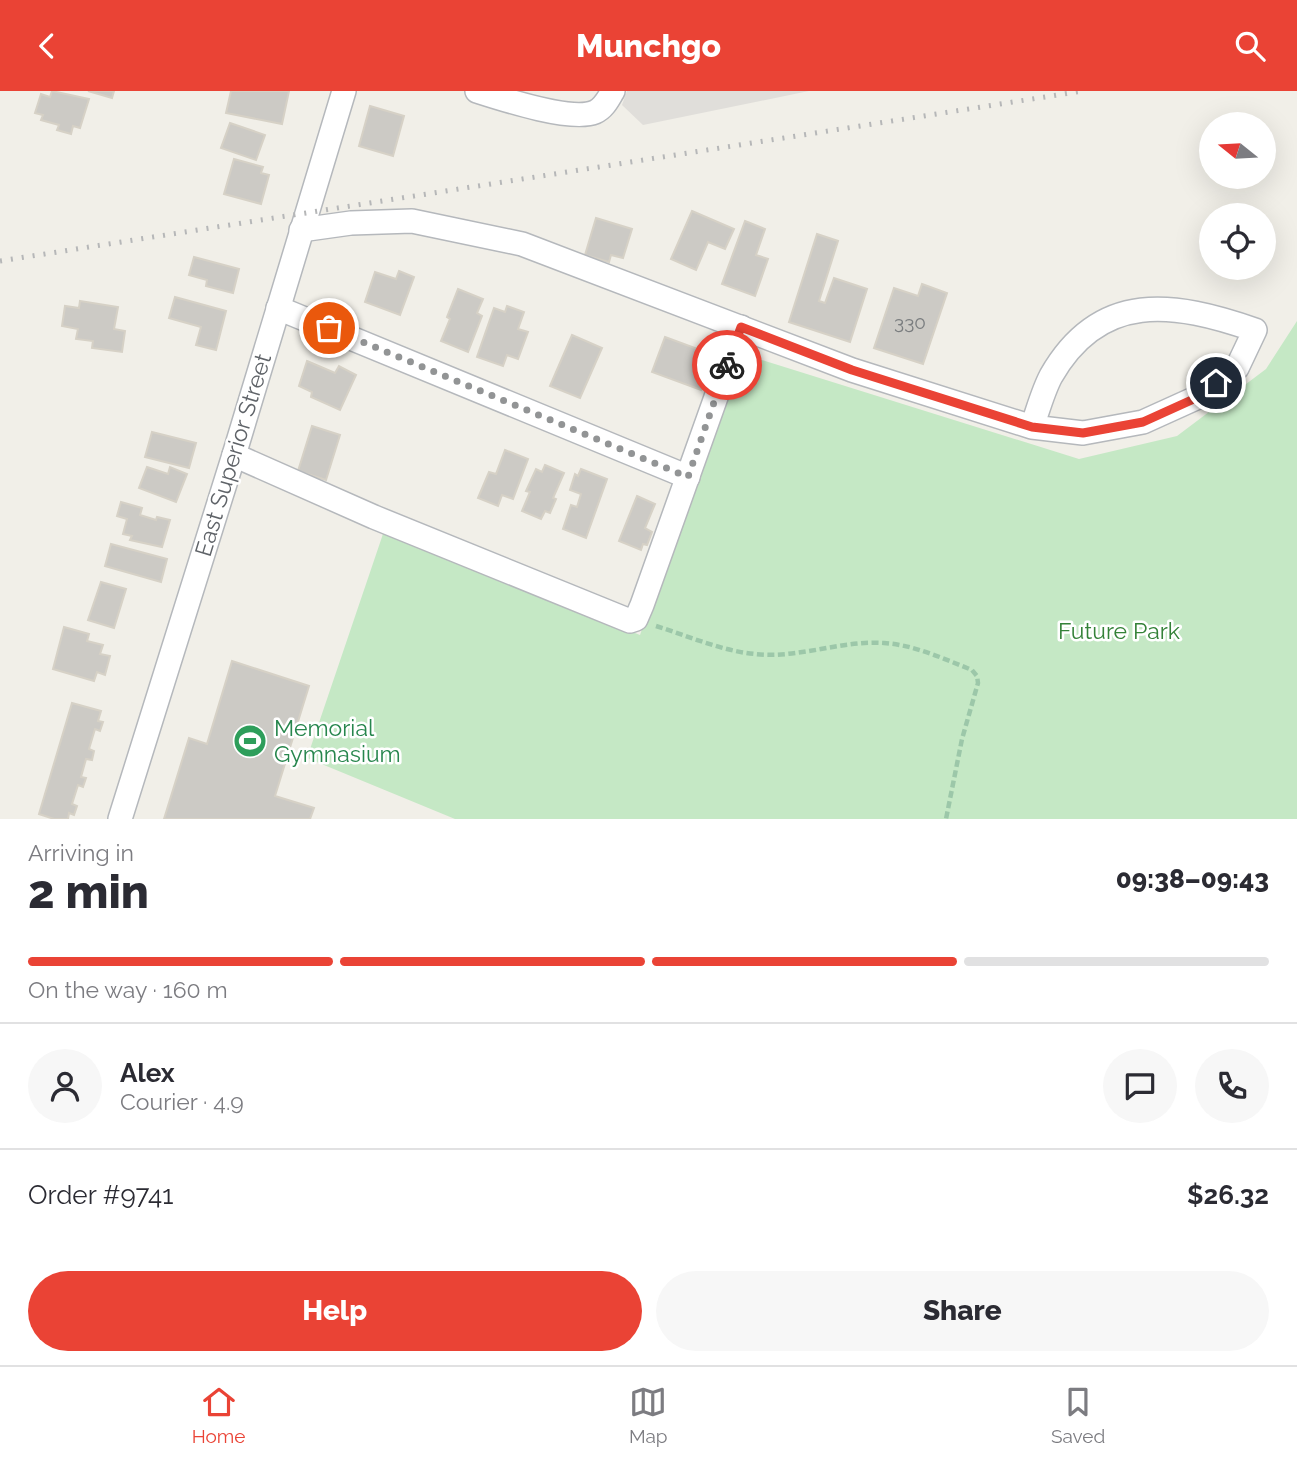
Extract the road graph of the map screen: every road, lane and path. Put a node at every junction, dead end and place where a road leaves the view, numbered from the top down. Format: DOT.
graph roads {
  1 [pos="344,91"];
  2 [pos="613,91"];
  3 [pos="480,92"];
  4 [pos="301,230"];
  5 [pos="278,308"];
  6 [pos="741,327"];
  7 [pos="1032,427"];
  8 [pos="234,455"];
  9 [pos="688,477"];
  10 [pos="636,619"];
  11 [pos="120,819"];
  12 [pos="946,819"];
  1 -- 4 [label="street, East Superior Street"];
  2 -- 3 [label="street"];
  4 -- 5 [label="street, East Superior Street"];
  4 -- 6 [label="street"];
  5 -- 8 [label="street, East Superior Street"];
  5 -- 9 [label="street"];
  6 -- 7 [label="street"];
  6 -- 9 [label="street"];
  7 -- 7 [label="street"];
  8 -- 10 [label="street"];
  8 -- 11 [label="street, East Superior Street"];
  9 -- 10 [label="street"];
  10 -- 12 [label="path"];
}
